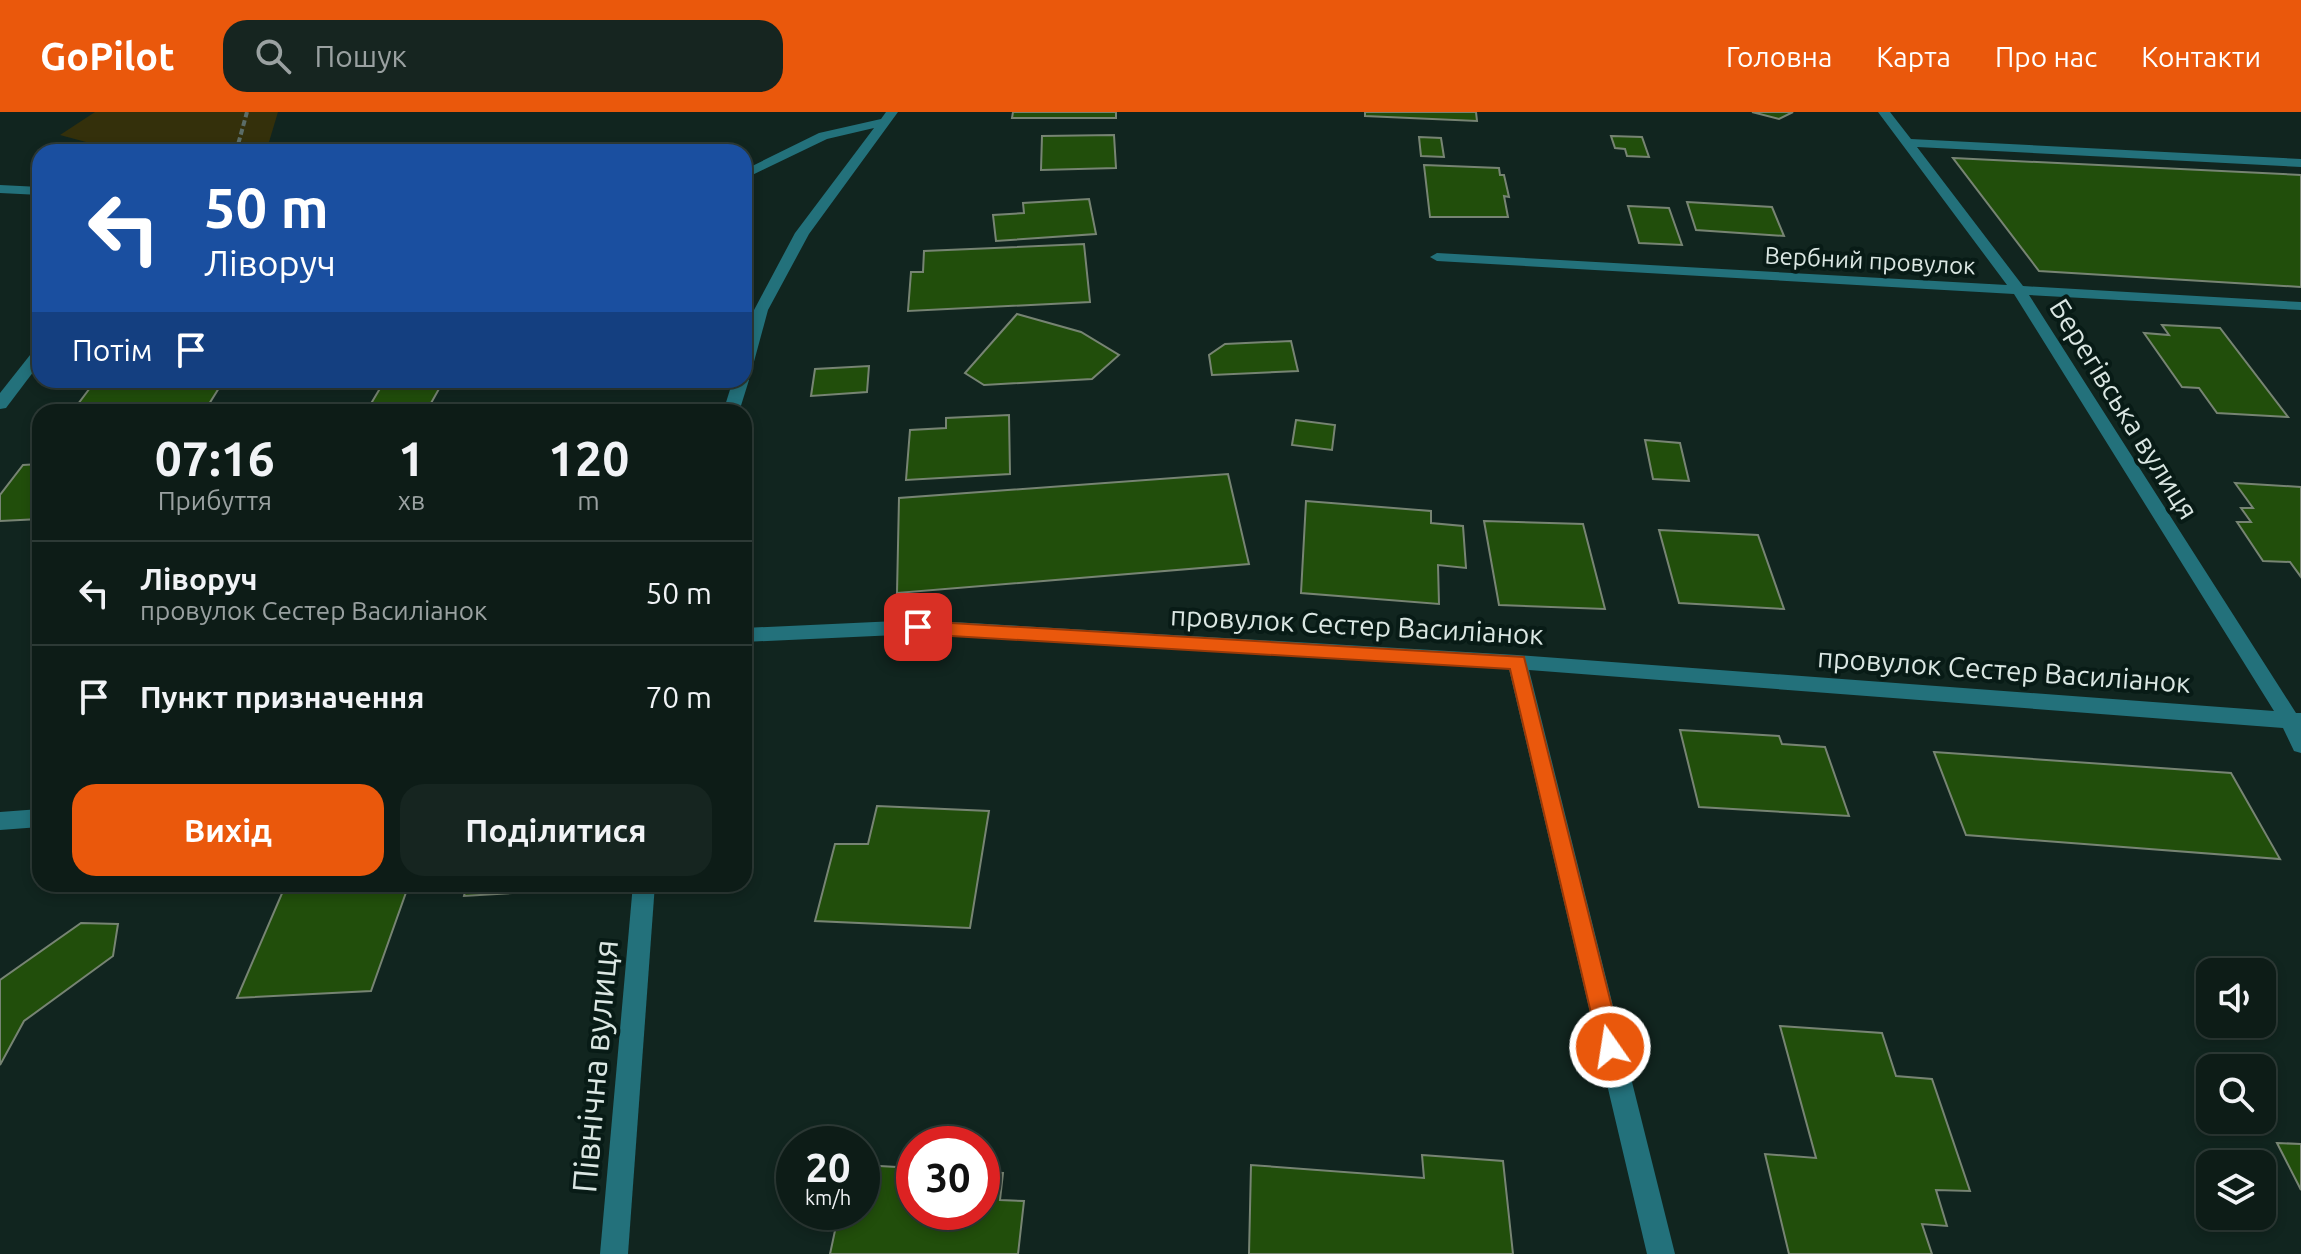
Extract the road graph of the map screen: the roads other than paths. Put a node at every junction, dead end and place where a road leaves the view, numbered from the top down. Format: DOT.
graph roads {
  1 [pos="1884,112"];
  2 [pos="887,117"];
  3 [pos="1910,143"];
  4 [pos="2301,163"];
  5 [pos="752,171"];
  6 [pos="0,189"];
  7 [pos="32,191"];
  8 [pos="1437,257"];
  9 [pos="2020,292"];
  10 [pos="2301,306"];
  11 [pos="752,341"];
  12 [pos="32,363"];
  13 [pos="0,404"];
  14 [pos="752,635"];
  15 [pos="1517,662"];
  16 [pos="2296,720"];
  17 [pos="2301,745"];
  18 [pos="32,819"];
  19 [pos="0,821"];
  20 [pos="643,892"];
  21 [pos="614,1254"];
  22 [pos="1661,1254"];
  1 -- 3 [label="street, Берегівська вулиця"];
  2 -- 5 [label="street"];
  2 -- 11 [label="street"];
  3 -- 4 [label="street"];
  3 -- 9 [label="street, Берегівська вулиця"];
  6 -- 7 [label="street"];
  8 -- 9 [label="street, Вербний провулок"];
  9 -- 10 [label="street, Вербний провулок"];
  9 -- 16 [label="street, Берегівська вулиця"];
  12 -- 13 [label="street"];
  14 -- 15 [label="street, провулок Сестер Василіанок"];
  15 -- 16 [label="street, провулок Сестер Василіанок"];
  15 -- 22 [label="street"];
  16 -- 17 [label="street, Берегівська вулиця"];
  18 -- 19 [label="street"];
  20 -- 21 [label="street, Північна вулиця"];
}
